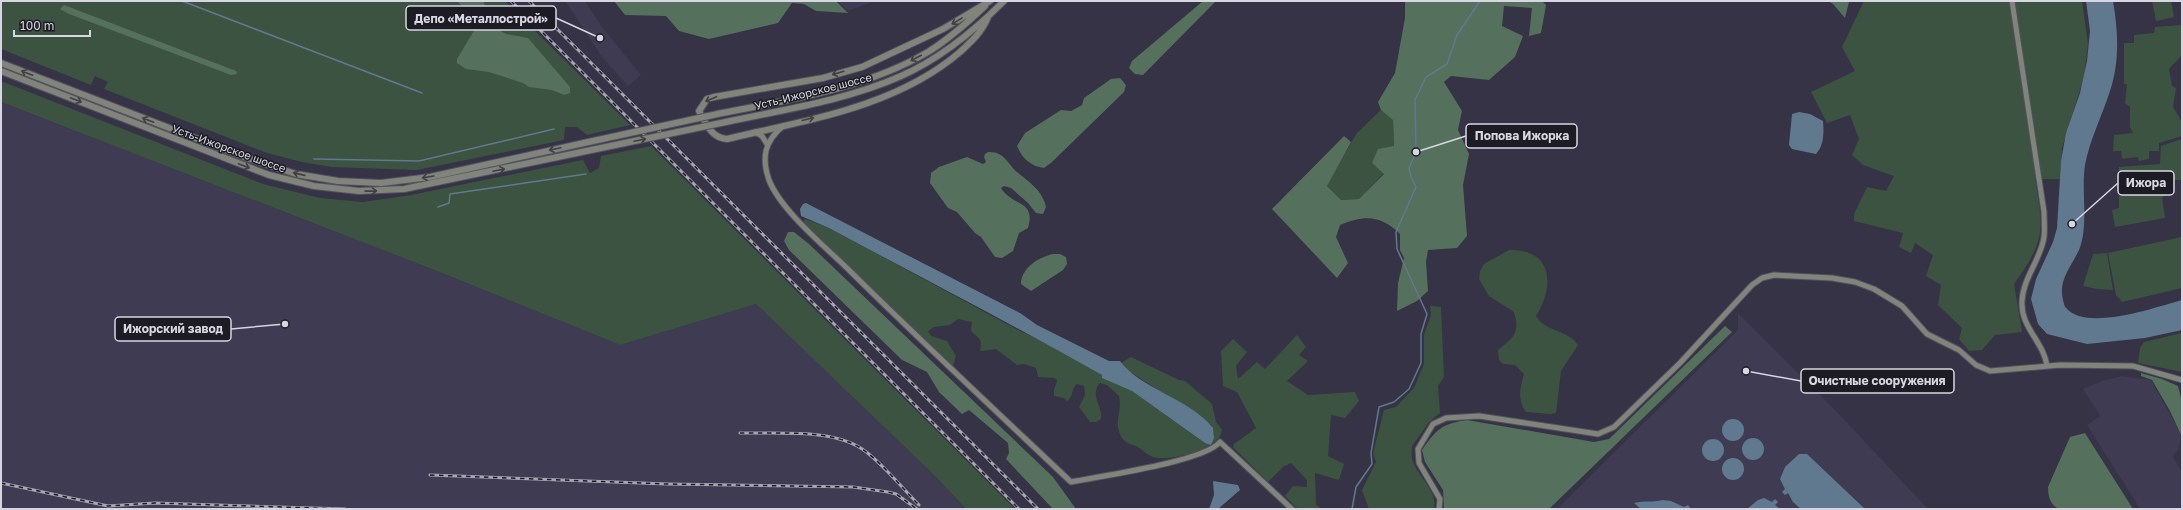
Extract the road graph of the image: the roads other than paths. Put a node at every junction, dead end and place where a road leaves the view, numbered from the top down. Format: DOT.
graph roads {
  1 [pos="991,1"];
  2 [pos="1004,1"];
  3 [pos="2012,1"];
  4 [pos="988,17"];
  5 [pos="1,62"];
  6 [pos="1,70"];
  7 [pos="785,125"];
  8 [pos="755,132"];
  9 [pos="767,144"];
  10 [pos="2047,366"];
  11 [pos="2182,380"];
  12 [pos="1292,509"];
  13 [pos="1439,509"];
  1 -- 5 [label="street, Усть-Ижорское шоссе, one-way, bridge"];
  1 -- 8 [label="street, one-way"];
  2 -- 4 [label="street, Усть-Ижорское шоссе"];
  3 -- 10 [label="street"];
  6 -- 4 [label="street, Усть-Ижорское шоссе, one-way, bridge"];
  7 -- 4 [label="street, one-way"];
  7 -- 8 [label="street"];
  7 -- 9 [label="street"];
  8 -- 9 [label="street"];
  9 -- 12 [label="street"];
  10 -- 11 [label="street"];
  10 -- 13 [label="street"];
}
